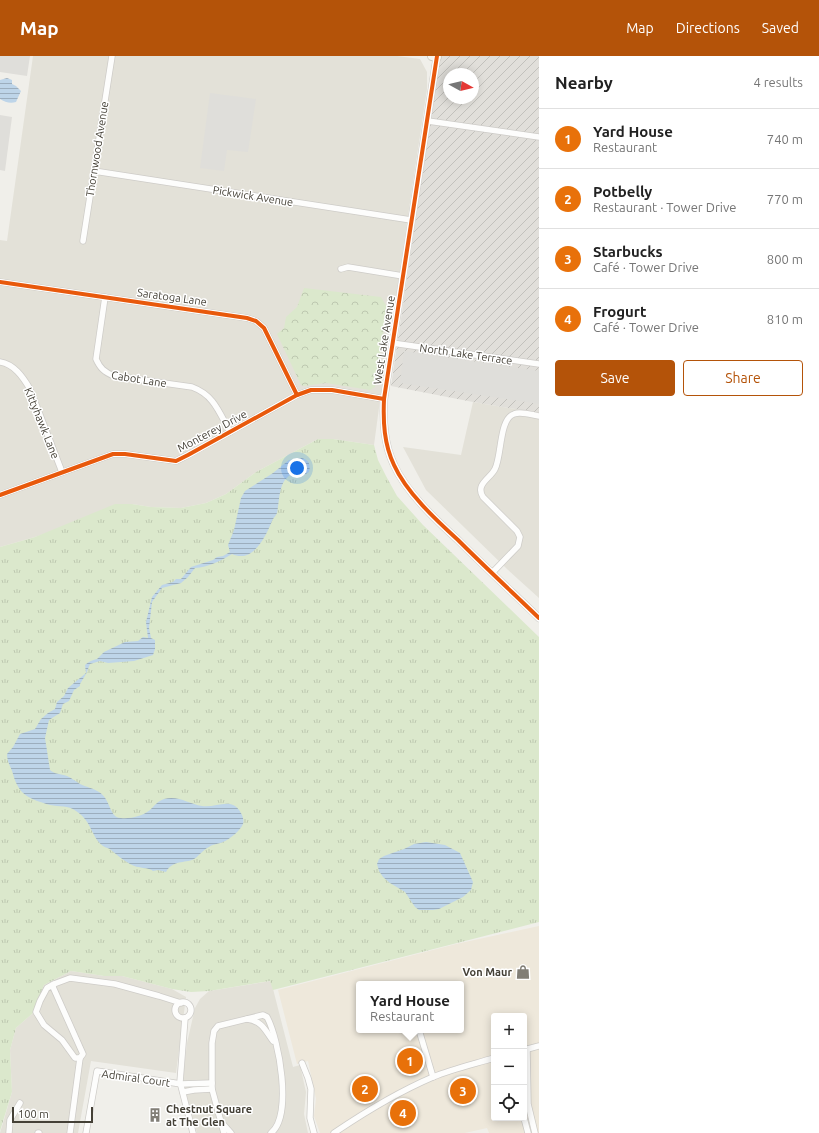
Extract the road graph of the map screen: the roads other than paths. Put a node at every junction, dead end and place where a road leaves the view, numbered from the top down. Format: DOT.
graph roads {
  1 [pos="112,56"];
  2 [pos="435,56"];
  3 [pos="428,121"];
  4 [pos="539,137"];
  5 [pos="94,171"];
  6 [pos="411,220"];
  7 [pos="83,241"];
  8 [pos="341,269"];
  9 [pos="403,276"];
  10 [pos="0,282"];
  11 [pos="104,296"];
  12 [pos="392,343"];
  13 [pos="0,362"];
  14 [pos="539,364"];
  15 [pos="297,395"];
  16 [pos="384,399"];
  17 [pos="539,416"];
  18 [pos="230,432"];
  19 [pos="62,472"];
  20 [pos="0,495"];
  21 [pos="492,573"];
  22 [pos="539,618"];
  23 [pos="54,984"];
  24 [pos="181,1003"];
  25 [pos="185,1018"];
  26 [pos="243,1019"];
  27 [pos="420,1033"];
  28 [pos="275,1044"];
  29 [pos="539,1046"];
  30 [pos="527,1050"];
  31 [pos="80,1058"];
  32 [pos="491,1059"];
  33 [pos="302,1063"];
  34 [pos="432,1077"];
  35 [pos="212,1083"];
  36 [pos="181,1084"];
  37 [pos="212,1089"];
  38 [pos="183,1092"];
  39 [pos="527,1102"];
  40 [pos="20,1103"];
  41 [pos="221,1121"];
  42 [pos="525,1121"];
  43 [pos="9,1133"];
  44 [pos="70,1133"];
  45 [pos="86,1133"];
  46 [pos="193,1133"];
  47 [pos="224,1133"];
  48 [pos="231,1133"];
  49 [pos="271,1133"];
  50 [pos="314,1133"];
  51 [pos="334,1133"];
  52 [pos="528,1133"];
  53 [pos="535,1133"];
  1 -- 5 [label="street, Thornwood Avenue"];
  2 -- 3 [label="street, West Lake Avenue"];
  3 -- 4 [label="street"];
  3 -- 6 [label="street, West Lake Avenue"];
  5 -- 6 [label="street, Pickwick Avenue"];
  5 -- 7 [label="street, Thornwood Avenue"];
  6 -- 9 [label="street, West Lake Avenue"];
  8 -- 9 [label="street"];
  9 -- 12 [label="street, West Lake Avenue"];
  10 -- 11 [label="street, Saratoga Lane"];
  11 -- 15 [label="street, Saratoga Lane"];
  11 -- 18 [label="street, Cabot Lane"];
  12 -- 14 [label="street, North Lake Terrace"];
  12 -- 16 [label="street, West Lake Avenue"];
  13 -- 19 [label="street, Kittyhawk Lane"];
  15 -- 16 [label="street, Monterey Drive"];
  15 -- 18 [label="street, Monterey Drive"];
  16 -- 21 [label="street, West Lake Avenue"];
  17 -- 21 [label="street"];
  18 -- 19 [label="street, Monterey Drive"];
  19 -- 20 [label="street, Monterey Drive"];
  21 -- 22 [label="street, West Lake Avenue"];
  23 -- 24 [label="street"];
  23 -- 31 [label="street"];
  23 -- 31 [label="street"];
  24 -- 25 [label="street"];
  24 -- 25 [label="street"];
  25 -- 36 [label="street"];
  26 -- 28 [label="street"];
  26 -- 28 [label="street"];
  26 -- 35 [label="street"];
  27 -- 34 [label="street"];
  28 -- 49 [label="street"];
  29 -- 30 [label="street"];
  31 -- 44 [label="street"];
  32 -- 34 [label="street"];
  33 -- 50 [label="street"];
  34 -- 51 [label="street"];
  35 -- 36 [label="street, Admiral Court"];
  35 -- 37 [label="street"];
  36 -- 38 [label="street"];
  36 -- 45 [label="street, Admiral Court"];
  37 -- 38 [label="street, Admiral Court"];
  37 -- 41 [label="street"];
  38 -- 46 [label="street"];
  39 -- 53 [label="street"];
  40 -- 43 [label="street"];
  41 -- 47 [label="street"];
  41 -- 48 [label="street"];
  42 -- 52 [label="street"];
}
